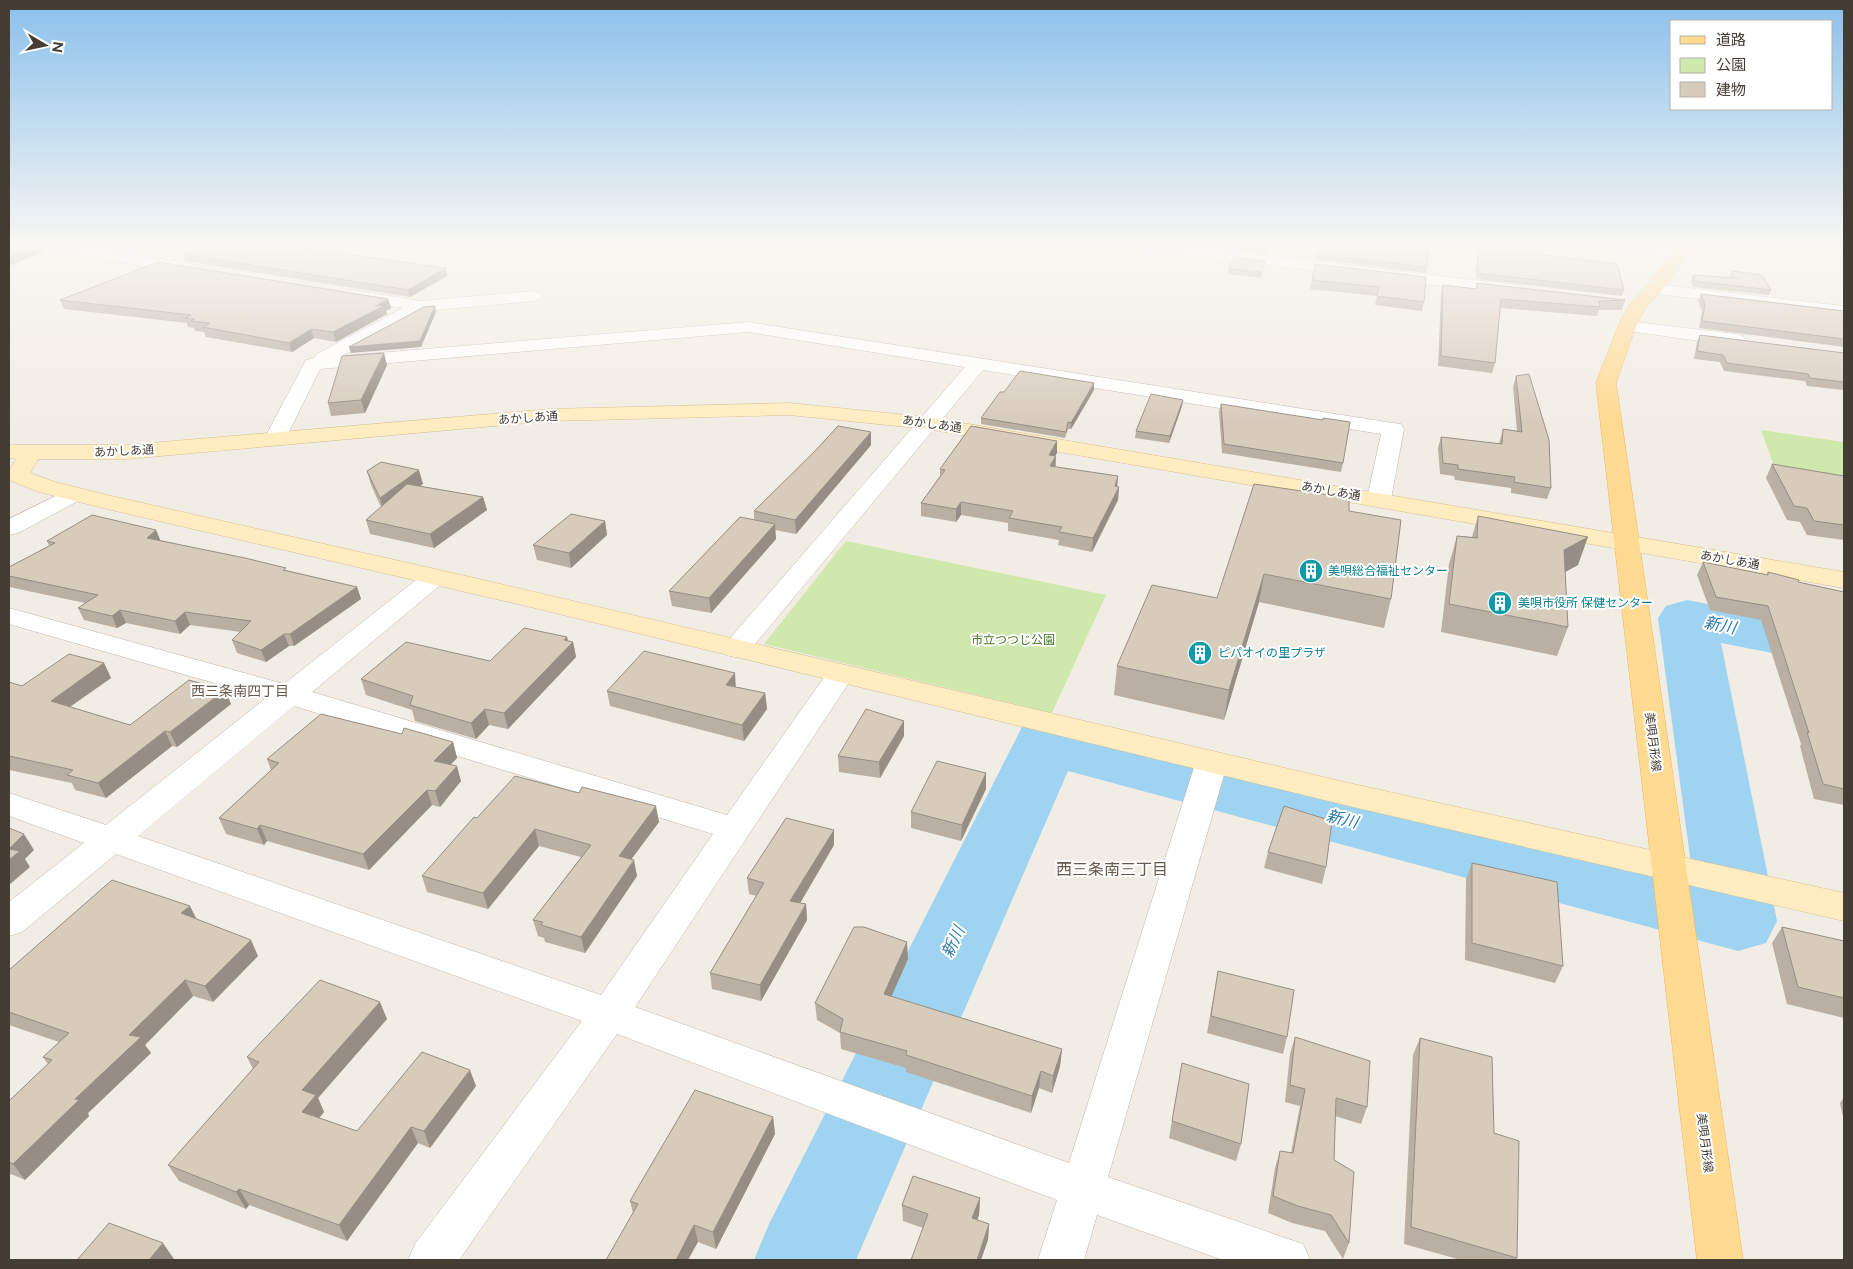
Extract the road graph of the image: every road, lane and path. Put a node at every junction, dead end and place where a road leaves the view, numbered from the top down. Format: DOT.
graph roads {
  1 [pos="410,304"];
  2 [pos="441,304"];
  3 [pos="421,306"];
  4 [pos="1634,306"];
  5 [pos="1844,311"];
  6 [pos="1755,342"];
  7 [pos="979,363"];
  8 [pos="314,364"];
  9 [pos="927,423"];
  10 [pos="274,438"];
  11 [pos="19,452"];
  12 [pos="74,494"];
  13 [pos="1379,499"];
  14 [pos="9,528"];
  15 [pos="1627,541"];
  16 [pos="435,577"];
  17 [pos="1844,580"];
  18 [pos="9,616"];
  19 [pos="736,649"];
  20 [pos="840,675"];
  21 [pos="289,695"];
  22 [pos="1212,761"];
  23 [pos="9,804"];
  24 [pos="735,830"];
  25 [pos="111,840"];
  26 [pos="1669,868"];
  27 [pos="1844,907"];
  28 [pos="9,922"];
  29 [pos="609,1014"];
  30 [pos="1083,1189"];
  31 [pos="431,1260"];
  32 [pos="1061,1260"];
  33 [pos="1287,1260"];
  34 [pos="1720,1260"];
  1 -- 3 [label="street"];
  2 -- 3 [label="street"];
  3 -- 8 [label="street"];
  4 -- 5 [label="street"];
  4 -- 6 [label="street"];
  4 -- 15 [label="main road, 美唄月形線"];
  7 -- 8 [label="street"];
  7 -- 9 [label="street"];
  7 -- 13 [label="street"];
  8 -- 10 [label="street"];
  9 -- 10 [label="street, あかしあ通"];
  9 -- 13 [label="street, あかしあ通"];
  9 -- 19 [label="street"];
  10 -- 11 [label="street, あかしあ通"];
  11 -- 12 [label="street"];
  12 -- 14 [label="street"];
  12 -- 16 [label="street"];
  13 -- 15 [label="street, あかしあ通"];
  15 -- 17 [label="street, あかしあ通"];
  15 -- 26 [label="main road, 美唄月形線"];
  16 -- 19 [label="street"];
  16 -- 21 [label="street"];
  18 -- 21 [label="street"];
  19 -- 20 [label="street"];
  20 -- 22 [label="street"];
  20 -- 24 [label="street"];
  21 -- 24 [label="street"];
  21 -- 25 [label="street"];
  22 -- 26 [label="street"];
  22 -- 30 [label="street"];
  23 -- 25 [label="street"];
  24 -- 29 [label="street"];
  25 -- 28 [label="street"];
  25 -- 29 [label="street"];
  26 -- 27 [label="street"];
  26 -- 34 [label="main road, 美唄月形線"];
  29 -- 30 [label="street"];
  29 -- 31 [label="street"];
  30 -- 32 [label="street"];
  30 -- 33 [label="street"];
}
